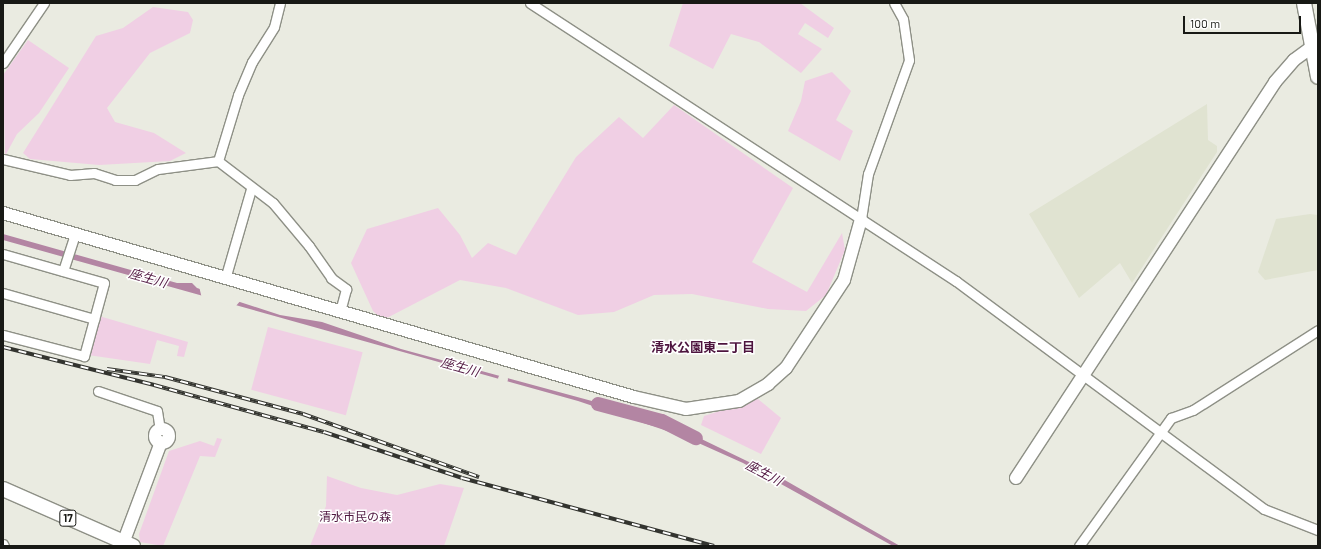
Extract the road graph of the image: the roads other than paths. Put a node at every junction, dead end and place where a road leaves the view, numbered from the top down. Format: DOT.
graph roads {
  1 [pos="44,3"];
  2 [pos="280,3"];
  3 [pos="530,3"];
  4 [pos="894,3"];
  5 [pos="1304,3"];
  6 [pos="1315,45"];
  7 [pos="3,63"];
  8 [pos="1318,76"];
  9 [pos="3,159"];
  10 [pos="218,161"];
  11 [pos="252,189"];
  12 [pos="3,213"];
  13 [pos="861,219"];
  14 [pos="74,240"];
  15 [pos="3,254"];
  16 [pos="64,268"];
  17 [pos="225,279"];
  18 [pos="3,293"];
  19 [pos="340,311"];
  20 [pos="94,319"];
  21 [pos="1318,330"];
  22 [pos="3,335"];
  23 [pos="1084,375"];
  24 [pos="98,391"];
  25 [pos="160,429"];
  26 [pos="1160,432"];
  27 [pos="1016,478"];
  28 [pos="3,490"];
  29 [pos="1318,530"];
  30 [pos="126,545"];
  31 [pos="1079,546"];
  1 -- 7 [label="street"];
  2 -- 10 [label="street"];
  3 -- 13 [label="street"];
  4 -- 13 [label="street"];
  5 -- 6 [label="main road"];
  6 -- 8 [label="main road"];
  6 -- 23 [label="street"];
  9 -- 10 [label="street"];
  10 -- 11 [label="street"];
  11 -- 17 [label="street"];
  11 -- 19 [label="street"];
  12 -- 14 [label="street"];
  13 -- 19 [label="street"];
  13 -- 23 [label="street"];
  14 -- 16 [label="street"];
  14 -- 17 [label="street"];
  15 -- 16 [label="street"];
  16 -- 20 [label="street"];
  17 -- 19 [label="street"];
  18 -- 20 [label="street"];
  20 -- 22 [label="street"];
  21 -- 26 [label="street"];
  23 -- 26 [label="street"];
  23 -- 27 [label="street"];
  24 -- 25 [label="street"];
  25 -- 30 [label="street"];
  26 -- 29 [label="street"];
  26 -- 31 [label="street"];
  28 -- 30 [label="main road, 17"];
}
